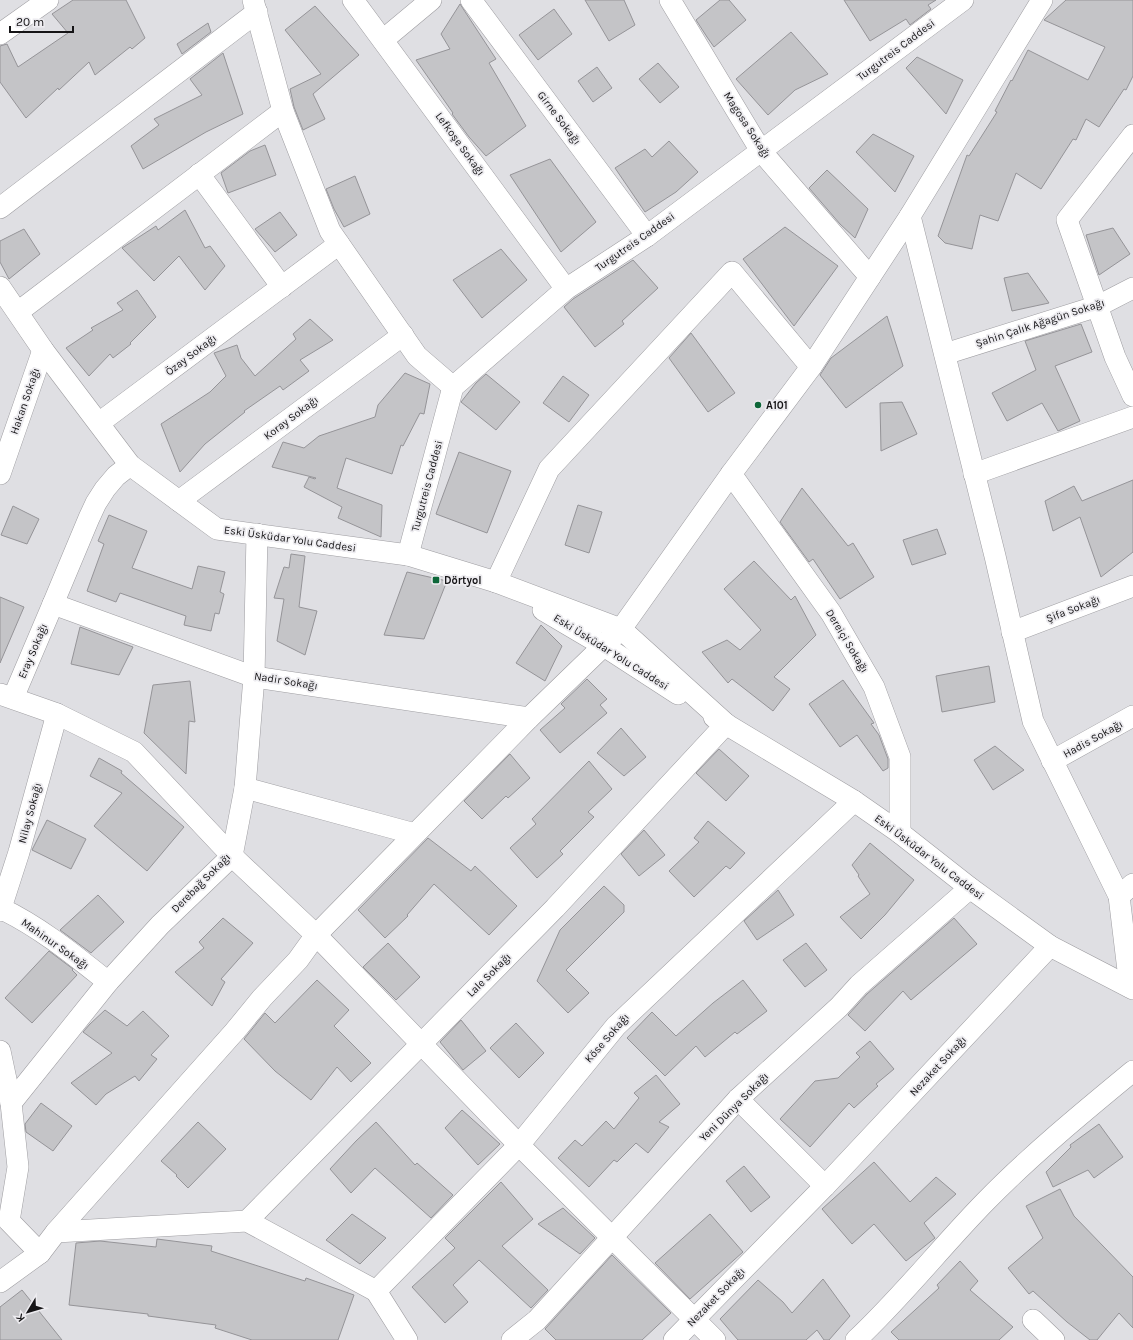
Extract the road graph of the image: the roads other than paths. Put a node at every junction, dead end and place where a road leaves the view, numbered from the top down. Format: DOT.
graph roads {
  1 [pos="48,0"];
  2 [pos="353,0"];
  3 [pos="431,0"];
  4 [pos="471,0"];
  5 [pos="670,0"];
  6 [pos="963,0"];
  7 [pos="1042,0"];
  8 [pos="255,6"];
  9 [pos="0,34"];
  10 [pos="383,40"];
  11 [pos="283,111"];
  12 [pos="1133,134"];
  13 [pos="762,151"];
  14 [pos="199,174"];
  15 [pos="0,208"];
  16 [pos="910,216"];
  17 [pos="646,236"];
  18 [pos="339,244"];
  19 [pos="870,277"];
  20 [pos="282,286"];
  21 [pos="0,287"];
  22 [pos="1133,288"];
  23 [pos="566,289"];
  24 [pos="1098,306"];
  25 [pos="18,312"];
  26 [pos="403,335"];
  27 [pos="43,350"];
  28 [pos="945,354"];
  29 [pos="811,367"];
  30 [pos="453,387"];
  31 [pos="1133,396"];
  32 [pos="1133,417"];
  33 [pos="99,423"];
  34 [pos="130,465"];
  35 [pos="0,474"];
  36 [pos="731,474"];
  37 [pos="974,474"];
  38 [pos="179,501"];
  39 [pos="257,534"];
  40 [pos="408,555"];
  41 [pos="496,582"];
  42 [pos="1133,586"];
  43 [pos="53,604"];
  44 [pos="622,629"];
  45 [pos="1012,632"];
  46 [pos="604,646"];
  47 [pos="254,677"];
  48 [pos="6,696"];
  49 [pos="57,714"];
  50 [pos="1133,716"];
  51 [pos="529,718"];
  52 [pos="726,724"];
  53 [pos="1052,761"];
  54 [pos="245,788"];
  55 [pos="854,801"];
  56 [pos="900,833"];
  57 [pos="415,834"];
  58 [pos="232,856"];
  59 [pos="970,888"];
  60 [pos="1126,890"];
  61 [pos="0,909"];
  62 [pos="316,935"];
  63 [pos="1050,946"];
  64 [pos="108,982"];
  65 [pos="1131,988"];
  66 [pos="421,1044"];
  67 [pos="0,1051"];
  68 [pos="1133,1071"];
  69 [pos="738,1099"];
  70 [pos="11,1103"];
  71 [pos="519,1145"];
  72 [pos="825,1186"];
  73 [pos="4,1219"];
  74 [pos="247,1221"];
  75 [pos="56,1232"];
  76 [pos="612,1238"];
  77 [pos="40,1253"];
  78 [pos="0,1282"];
  79 [pos="376,1290"];
  80 [pos="694,1319"];
  81 [pos="1033,1320"];
  82 [pos="407,1340"];
  83 [pos="512,1340"];
  84 [pos="674,1340"];
  85 [pos="715,1340"];
  86 [pos="856,1340"];
  87 [pos="1054,1340"];
  1 -- 9 [label="street"];
  2 -- 10 [label="street, Lefkoşe Sokağı"];
  3 -- 10 [label="street"];
  4 -- 17 [label="street, Girne Sokağı"];
  5 -- 13 [label="street, Magosa Sokağı"];
  6 -- 13 [label="street, Turgutreis Caddesi"];
  7 -- 16 [label="street"];
  8 -- 11 [label="street"];
  8 -- 15 [label="street"];
  10 -- 23 [label="street, Lefkoşe Sokağı"];
  11 -- 14 [label="street"];
  11 -- 18 [label="street"];
  12 -- 24 [label="street"];
  13 -- 17 [label="street, Turgutreis Caddesi"];
  13 -- 19 [label="street, Magosa Sokağı"];
  14 -- 20 [label="street"];
  14 -- 25 [label="street"];
  16 -- 19 [label="street"];
  16 -- 28 [label="street"];
  17 -- 23 [label="street, Turgutreis Caddesi"];
  18 -- 20 [label="street, Özay Sokağı"];
  18 -- 26 [label="street"];
  19 -- 29 [label="street"];
  20 -- 33 [label="street, Özay Sokağı"];
  21 -- 25 [label="street, Eski Üsküdar Yolu Caddesi"];
  22 -- 24 [label="street, Şahin Çalık Ağagün Sokağı"];
  23 -- 30 [label="street, Turgutreis Caddesi"];
  24 -- 28 [label="street, Şahin Çalık Ağagün Sokağı"];
  24 -- 31 [label="street"];
  25 -- 27 [label="street, Eski Üsküdar Yolu Caddesi"];
  26 -- 30 [label="street"];
  26 -- 38 [label="street, Koray Sokağı"];
  27 -- 33 [label="street, Eski Üsküdar Yolu Caddesi"];
  27 -- 35 [label="street, Hakan Sokağı"];
  28 -- 37 [label="street"];
  29 -- 36 [label="street"];
  29 -- 41 [label="street"];
  30 -- 40 [label="street, Turgutreis Caddesi"];
  32 -- 37 [label="street"];
  33 -- 34 [label="street, Eski Üsküdar Yolu Caddesi"];
  34 -- 38 [label="street, Eski Üsküdar Yolu Caddesi"];
  34 -- 43 [label="street, Eray Sokağı"];
  36 -- 44 [label="street"];
  36 -- 56 [label="street, Dereiçi Sokağı"];
  37 -- 45 [label="street"];
  38 -- 39 [label="street, Eski Üsküdar Yolu Caddesi"];
  39 -- 40 [label="street, Eski Üsküdar Yolu Caddesi"];
  39 -- 47 [label="street, Derebağ Sokağı"];
  40 -- 41 [label="street, Eski Üsküdar Yolu Caddesi"];
  41 -- 44 [label="street, Eski Üsküdar Yolu Caddesi"];
  41 -- 46 [label="street, Eski Üsküdar Yolu Caddesi"];
  42 -- 45 [label="street, Şifa Sokağı"];
  43 -- 47 [label="street, Nadir Sokağı"];
  43 -- 48 [label="street, Eray Sokağı"];
  44 -- 46 [label="street"];
  44 -- 52 [label="street, Eski Üsküdar Yolu Caddesi"];
  45 -- 53 [label="street"];
  46 -- 51 [label="street"];
  46 -- 52 [label="street, Eski Üsküdar Yolu Caddesi"];
  47 -- 51 [label="street, Nadir Sokağı"];
  47 -- 54 [label="street, Derebağ Sokağı"];
  48 -- 49 [label="street"];
  49 -- 58 [label="street"];
  49 -- 61 [label="street, Nilay Sokağı"];
  50 -- 53 [label="street, Hadis Sokağı"];
  51 -- 57 [label="street"];
  52 -- 55 [label="street, Eski Üsküdar Yolu Caddesi"];
  52 -- 66 [label="street, Lale Sokağı"];
  53 -- 60 [label="street"];
  54 -- 57 [label="street"];
  54 -- 58 [label="street, Derebağ Sokağı"];
  55 -- 56 [label="street, Eski Üsküdar Yolu Caddesi"];
  55 -- 71 [label="street, Köse Sokağı"];
  56 -- 59 [label="street, Eski Üsküdar Yolu Caddesi"];
  57 -- 62 [label="street"];
  58 -- 62 [label="street"];
  58 -- 64 [label="street, Derebağ Sokağı"];
  59 -- 63 [label="street, Eski Üsküdar Yolu Caddesi"];
  59 -- 69 [label="street, Yeni Dünya Sokağı"];
  60 -- 65 [label="street"];
  61 -- 64 [label="street, Mahinur Sokağı"];
  62 -- 66 [label="street"];
  62 -- 75 [label="street"];
  63 -- 65 [label="street, Eski Üsküdar Yolu Caddesi"];
  63 -- 72 [label="street, Nezaket Sokağı"];
  64 -- 70 [label="street, Derebağ Sokağı"];
  66 -- 71 [label="street"];
  66 -- 74 [label="street, Lale Sokağı"];
  67 -- 70 [label="street"];
  68 -- 86 [label="street"];
  69 -- 72 [label="street"];
  69 -- 76 [label="street, Yeni Dünya Sokağı"];
  70 -- 73 [label="street"];
  71 -- 76 [label="street"];
  71 -- 79 [label="street, Köse Sokağı"];
  72 -- 80 [label="street, Nezaket Sokağı"];
  73 -- 77 [label="street"];
  74 -- 75 [label="street"];
  74 -- 79 [label="street"];
  75 -- 77 [label="street"];
  76 -- 80 [label="street"];
  76 -- 83 [label="street, Yeni Dünya Sokağı"];
  77 -- 78 [label="street"];
  79 -- 82 [label="street"];
  80 -- 84 [label="street, Nezaket Sokağı"];
  80 -- 85 [label="street"];
  81 -- 87 [label="street"];
}
